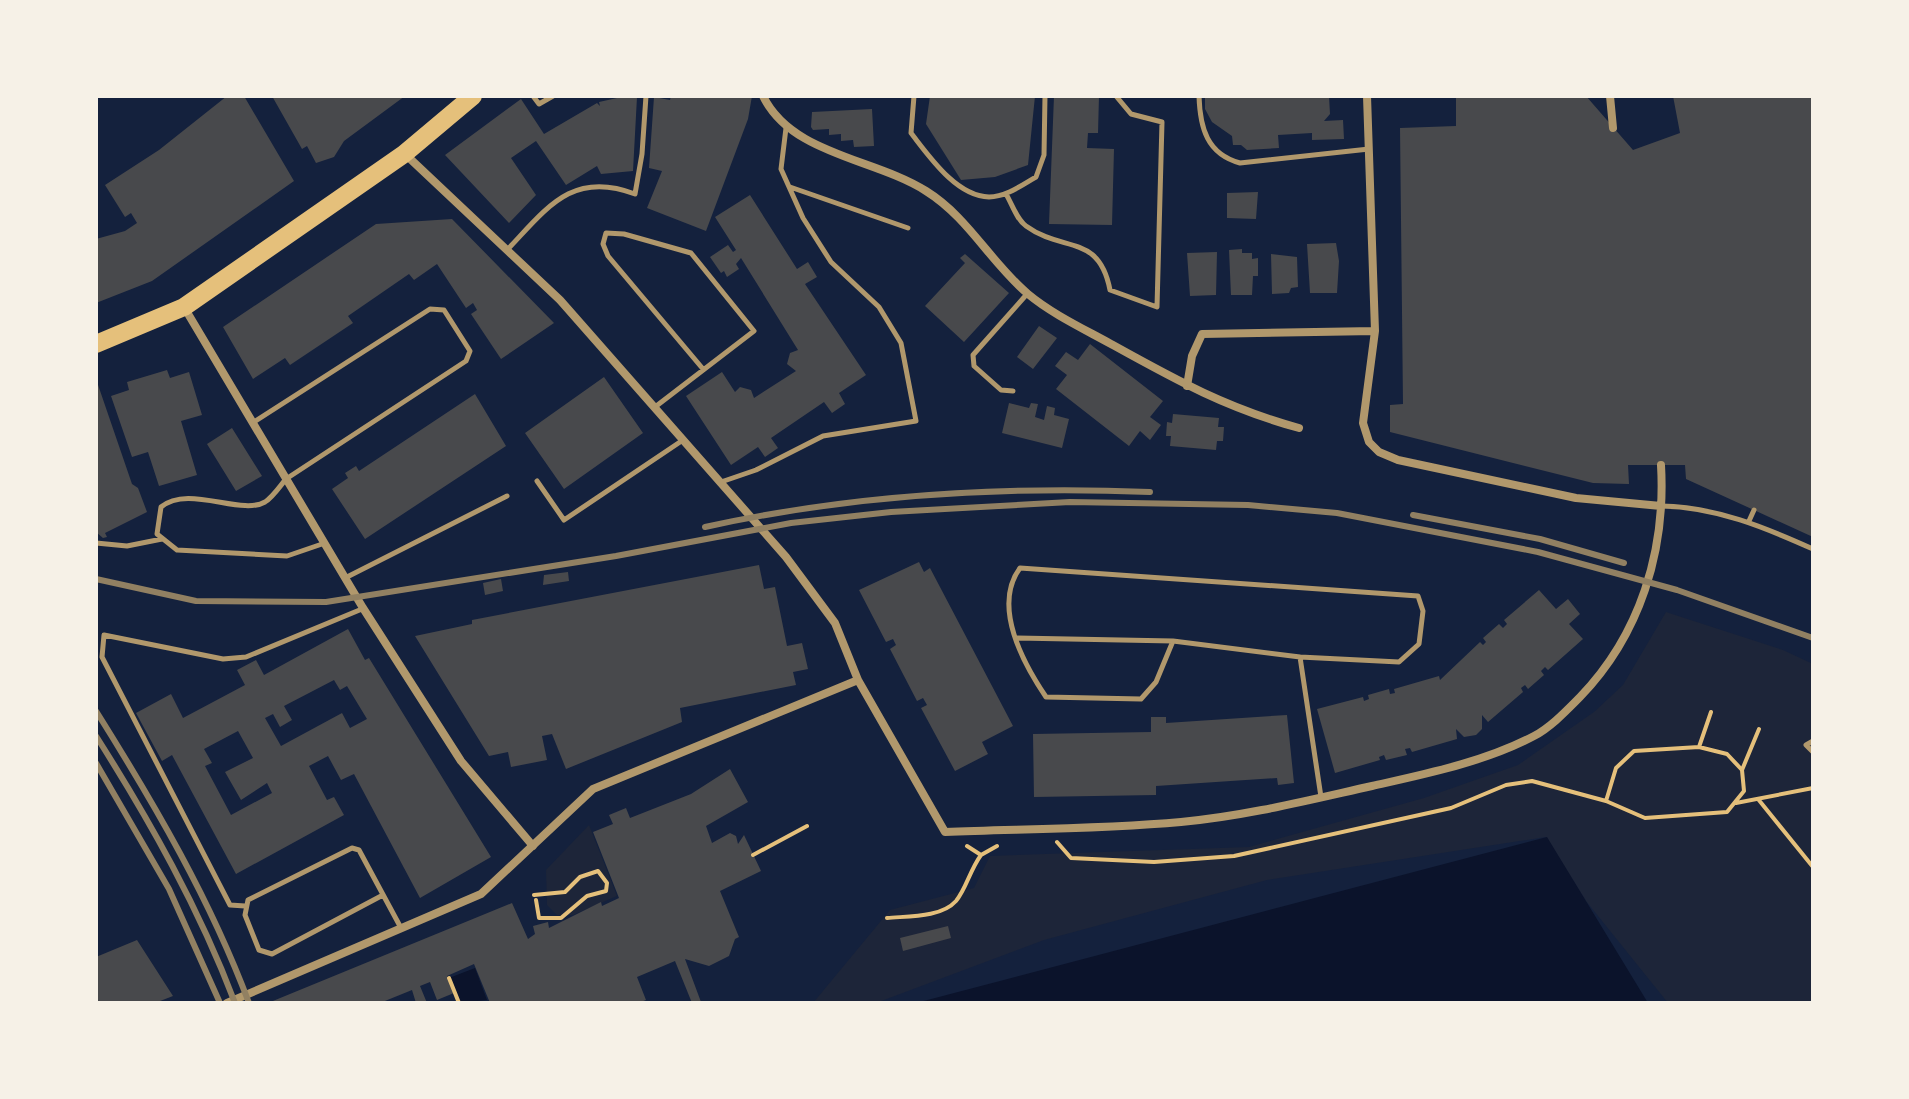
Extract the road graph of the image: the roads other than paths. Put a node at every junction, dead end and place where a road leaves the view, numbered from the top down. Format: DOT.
graph roads {
  1 [pos="473,96"];
  2 [pos="533,96"];
  3 [pos="553,96"];
  4 [pos="646,96"];
  5 [pos="763,96"];
  6 [pos="914,96"];
  7 [pos="1045,96"];
  8 [pos="1116,96"];
  9 [pos="1199,96"];
  10 [pos="1367,96"];
  11 [pos="1610,96"];
  12 [pos="786,128"];
  13 [pos="1613,128"];
  14 [pos="1369,149"];
  15 [pos="404,154"];
  16 [pos="789,186"];
  17 [pos="1006,194"];
  18 [pos="908,228"];
  19 [pos="507,250"];
  20 [pos="1028,294"];
  21 [pos="184,307"];
  22 [pos="1375,331"];
  23 [pos="96,344"];
  24 [pos="703,369"];
  25 [pos="1187,386"];
  26 [pos="1013,391"];
  27 [pos="655,407"];
  28 [pos="253,423"];
  29 [pos="1299,428"];
  30 [pos="683,440"];
  31 [pos="1661,465"];
  32 [pos="286,479"];
  33 [pos="537,481"];
  34 [pos="720,482"];
  35 [pos="507,496"];
  36 [pos="1661,506"];
  37 [pos="1754,510"];
  38 [pos="1749,521"];
  39 [pos="162,539"];
  40 [pos="96,543"];
  41 [pos="325,543"];
  42 [pos="1813,549"];
  43 [pos="345,578"];
  44 [pos="363,608"];
  45 [pos="1017,638"];
  46 [pos="1173,641"];
  47 [pos="1300,657"];
  48 [pos="858,680"];
  49 [pos="1813,741"];
  50 [pos="1813,752"];
  51 [pos="1321,798"];
  52 [pos="533,846"];
  53 [pos="383,895"];
  54 [pos="245,906"];
  55 [pos="401,928"];
  56 [pos="227,1003"];
  1 -- 15 [label="main road"];
  2 -- 3 [label="lane"];
  4 -- 19 [label="lane"];
  5 -- 12 [label="street"];
  6 -- 17 [label="lane"];
  7 -- 17 [label="lane"];
  8 -- 17 [label="lane"];
  9 -- 14 [label="lane"];
  10 -- 14 [label="street"];
  11 -- 13 [label="street"];
  12 -- 16 [label="lane"];
  12 -- 20 [label="street"];
  14 -- 22 [label="street"];
  15 -- 19 [label="street"];
  15 -- 21 [label="main road"];
  16 -- 18 [label="lane"];
  16 -- 34 [label="lane"];
  19 -- 27 [label="street"];
  20 -- 25 [label="street"];
  20 -- 26 [label="lane"];
  21 -- 23 [label="main road"];
  21 -- 28 [label="street"];
  22 -- 25 [label="street"];
  22 -- 36 [label="street"];
  24 -- 24 [label="lane"];
  24 -- 27 [label="lane"];
  25 -- 29 [label="street"];
  27 -- 30 [label="street"];
  28 -- 32 [label="street"];
  28 -- 32 [label="lane"];
  30 -- 33 [label="lane"];
  30 -- 34 [label="street"];
  31 -- 36 [label="street"];
  32 -- 39 [label="lane"];
  32 -- 41 [label="street"];
  34 -- 48 [label="street"];
  35 -- 43 [label="lane"];
  36 -- 38 [label="lane"];
  36 -- 51 [label="street"];
  37 -- 38 [label="lane"];
  38 -- 42 [label="lane"];
  39 -- 40 [label="lane"];
  39 -- 41 [label="lane"];
  41 -- 43 [label="street"];
  43 -- 44 [label="street"];
  44 -- 52 [label="street"];
  44 -- 54 [label="lane"];
  45 -- 46 [label="lane"];
  45 -- 46 [label="lane"];
  45 -- 47 [label="lane"];
  46 -- 47 [label="lane"];
  47 -- 51 [label="lane"];
  48 -- 51 [label="street"];
  48 -- 52 [label="street"];
  49 -- 50 [label="lane"];
  52 -- 55 [label="street"];
  53 -- 54 [label="lane"];
  53 -- 54 [label="lane"];
  53 -- 55 [label="lane"];
  55 -- 56 [label="street"];
}
